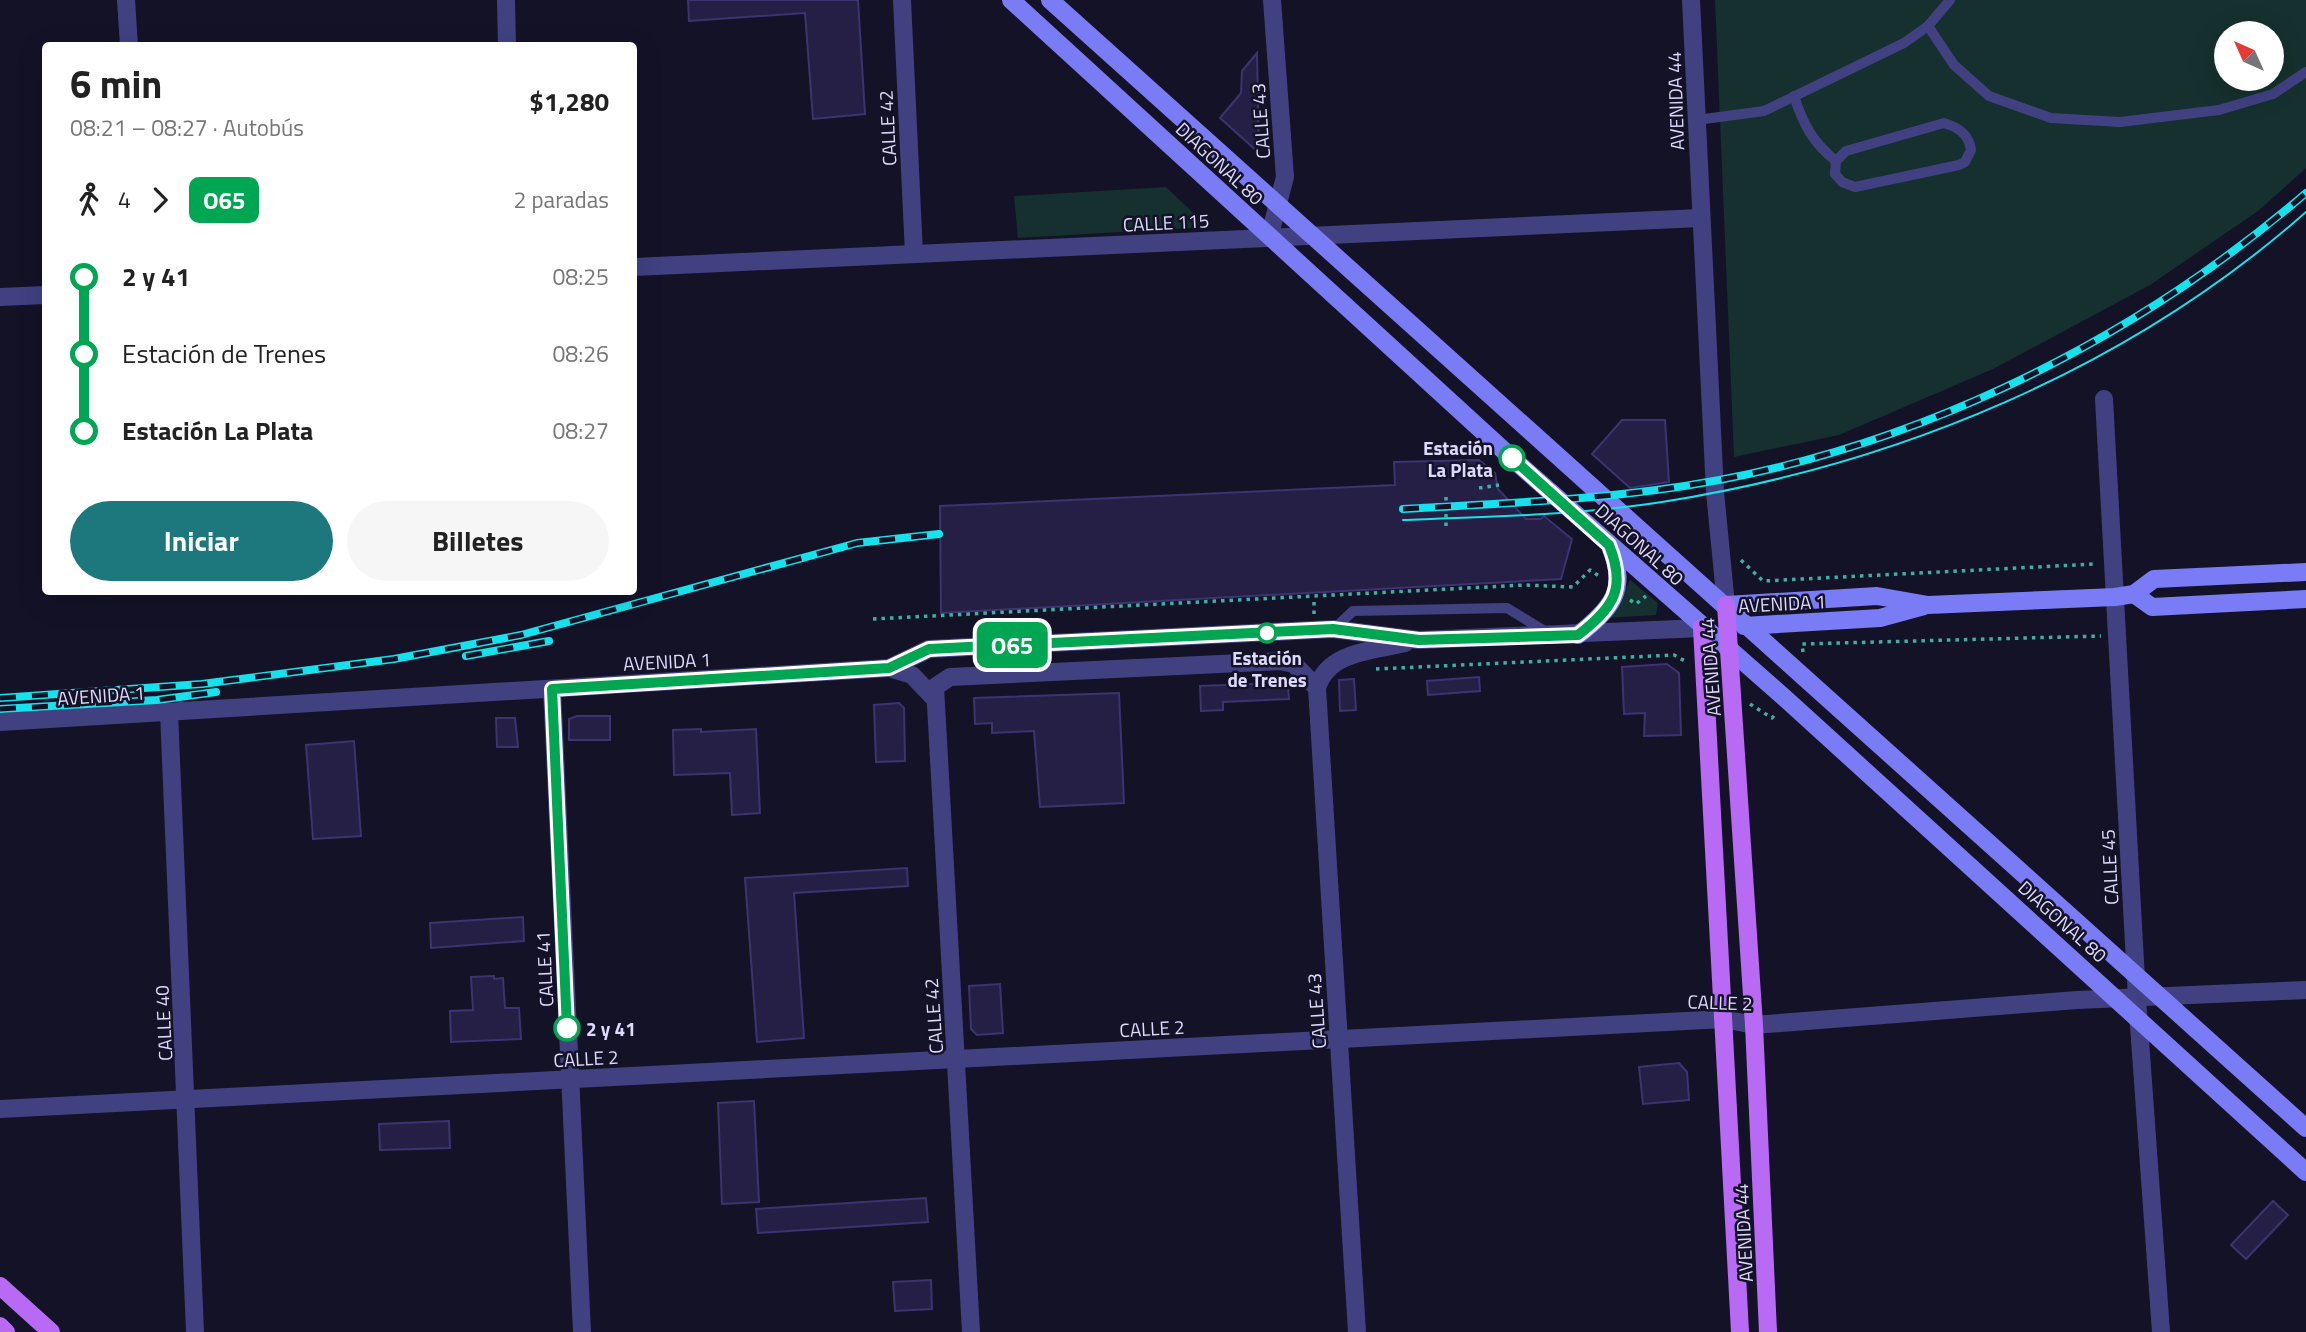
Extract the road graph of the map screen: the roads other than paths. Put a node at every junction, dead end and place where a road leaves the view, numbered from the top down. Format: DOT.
graph roads {
  1 [pos="126,0"];
  2 [pos="506,0"];
  3 [pos="902,0"];
  4 [pos="1011,0"];
  5 [pos="1050,0"];
  6 [pos="1272,0"];
  7 [pos="1691,0"];
  8 [pos="1950,0"];
  9 [pos="1928,26"];
  10 [pos="129,42"];
  11 [pos="507,42"];
  12 [pos="2306,72"];
  13 [pos="1794,96"];
  14 [pos="1697,120"];
  15 [pos="1836,160"];
  16 [pos="1279,205"];
  17 [pos="1700,218"];
  18 [pos="1312,236"];
  19 [pos="1269,238"];
  20 [pos="914,254"];
  21 [pos="637,267"];
  22 [pos="42,295"];
  23 [pos="0,297"];
  24 [pos="2104,399"];
  25 [pos="1609,545"];
  26 [pos="2306,572"];
  27 [pos="2134,594"];
  28 [pos="2115,597"];
  29 [pos="2306,599"];
  30 [pos="1726,605"];
  31 [pos="1927,605"];
  32 [pos="1728,626"];
  33 [pos="1749,626"];
  34 [pos="1703,628"];
  35 [pos="1333,629"];
  36 [pos="1578,635"];
  37 [pos="1554,636"];
  38 [pos="1419,640"];
  39 [pos="1730,652"];
  40 [pos="889,668"];
  41 [pos="1317,688"];
  42 [pos="552,689"];
  43 [pos="933,697"];
  44 [pos="169,712"];
  45 [pos="0,722"];
  46 [pos="2137,975"];
  47 [pos="2306,990"];
  48 [pos="2162,996"];
  49 [pos="2116,998"];
  50 [pos="2137,998"];
  51 [pos="2139,1018"];
  52 [pos="1724,1019"];
  53 [pos="1754,1025"];
  54 [pos="1339,1039"];
  55 [pos="957,1059"];
  56 [pos="570,1080"];
  57 [pos="187,1100"];
  58 [pos="0,1109"];
  59 [pos="2306,1128"];
  60 [pos="2306,1172"];
  61 [pos="0,1286"];
  62 [pos="0,1326"];
  63 [pos="6,1332"];
  64 [pos="51,1332"];
  65 [pos="195,1332"];
  66 [pos="582,1332"];
  67 [pos="971,1332"];
  68 [pos="1357,1332"];
  69 [pos="1740,1332"];
  70 [pos="1768,1332"];
  71 [pos="2161,1332"];
  1 -- 10 [label="street"];
  2 -- 11 [label="street"];
  3 -- 20 [label="street, CALLE 42"];
  4 -- 19 [label="main road, DIAGONAL 80"];
  5 -- 16 [label="main road, DIAGONAL 80"];
  6 -- 16 [label="street, CALLE 43"];
  7 -- 14 [label="street, AVENIDA 44"];
  8 -- 9 [label="lane"];
  9 -- 12 [label="lane"];
  9 -- 13 [label="lane"];
  13 -- 14 [label="lane"];
  13 -- 15 [label="lane"];
  14 -- 17 [label="street, AVENIDA 44"];
  15 -- 15 [label="lane"];
  16 -- 18 [label="main road, DIAGONAL 80"];
  16 -- 19 [label="street, CALLE 43"];
  17 -- 18 [label="street, CALLE 115"];
  17 -- 30 [label="street, AVENIDA 44"];
  18 -- 19 [label="street, CALLE 115"];
  18 -- 30 [label="main road, DIAGONAL 80"];
  19 -- 20 [label="street, CALLE 115"];
  19 -- 25 [label="main road, DIAGONAL 80"];
  20 -- 21 [label="street, CALLE 115"];
  22 -- 23 [label="street"];
  24 -- 28 [label="street, CALLE 45"];
  25 -- 34 [label="main road, DIAGONAL 80"];
  25 -- 36 [label="main road"];
  26 -- 27 [label="main road, AVENIDA 1"];
  27 -- 28 [label="main road, AVENIDA 1"];
  27 -- 29 [label="main road"];
  28 -- 31 [label="main road, AVENIDA 1"];
  28 -- 46 [label="street, CALLE 45"];
  30 -- 31 [label="main road, AVENIDA 1"];
  30 -- 32 [label="main road, AVENIDA 44"];
  30 -- 33 [label="main road, DIAGONAL 80"];
  31 -- 33 [label="main road, AVENIDA 1"];
  32 -- 33 [label="main road, AVENIDA 1"];
  32 -- 34 [label="main road, AVENIDA 1"];
  32 -- 39 [label="main road, AVENIDA 44"];
  33 -- 46 [label="main road, DIAGONAL 80"];
  34 -- 36 [label="street, AVENIDA 1"];
  34 -- 39 [label="main road, DIAGONAL 80"];
  34 -- 52 [label="main road, AVENIDA 44"];
  35 -- 37 [label="lane"];
  35 -- 38 [label="street, AVENIDA 1"];
  35 -- 40 [label="street, AVENIDA 1"];
  36 -- 37 [label="street, AVENIDA 1"];
  37 -- 38 [label="street, AVENIDA 1"];
  38 -- 41 [label="street"];
  39 -- 49 [label="main road, DIAGONAL 80"];
  39 -- 53 [label="main road, AVENIDA 44"];
  40 -- 42 [label="street, AVENIDA 1"];
  40 -- 43 [label="street"];
  41 -- 43 [label="street"];
  41 -- 54 [label="street, CALLE 43"];
  42 -- 44 [label="street, AVENIDA 1"];
  42 -- 56 [label="street, CALLE 41"];
  43 -- 55 [label="street, CALLE 42"];
  44 -- 45 [label="street, AVENIDA 1"];
  44 -- 57 [label="street, CALLE 40"];
  46 -- 48 [label="main road, DIAGONAL 80"];
  46 -- 50 [label="street, CALLE 45"];
  47 -- 48 [label="street, CALLE 2"];
  48 -- 50 [label="street, CALLE 2"];
  48 -- 59 [label="main road, DIAGONAL 80"];
  49 -- 50 [label="street, CALLE 2"];
  49 -- 51 [label="main road, DIAGONAL 80"];
  49 -- 53 [label="street, CALLE 2"];
  50 -- 51 [label="street, CALLE 45"];
  51 -- 60 [label="main road, DIAGONAL 80"];
  51 -- 71 [label="street, CALLE 45"];
  52 -- 53 [label="street, CALLE 2"];
  52 -- 54 [label="street, CALLE 2"];
  52 -- 69 [label="main road, AVENIDA 44"];
  53 -- 70 [label="main road, AVENIDA 44"];
  54 -- 55 [label="street, CALLE 2"];
  54 -- 68 [label="street, CALLE 43"];
  55 -- 56 [label="street, CALLE 2"];
  55 -- 67 [label="street, CALLE 42"];
  56 -- 57 [label="street, CALLE 2"];
  56 -- 66 [label="street, CALLE 41"];
  57 -- 58 [label="street, CALLE 2"];
  57 -- 65 [label="street, CALLE 40"];
  61 -- 64 [label="main road"];
  62 -- 63 [label="main road"];
}
